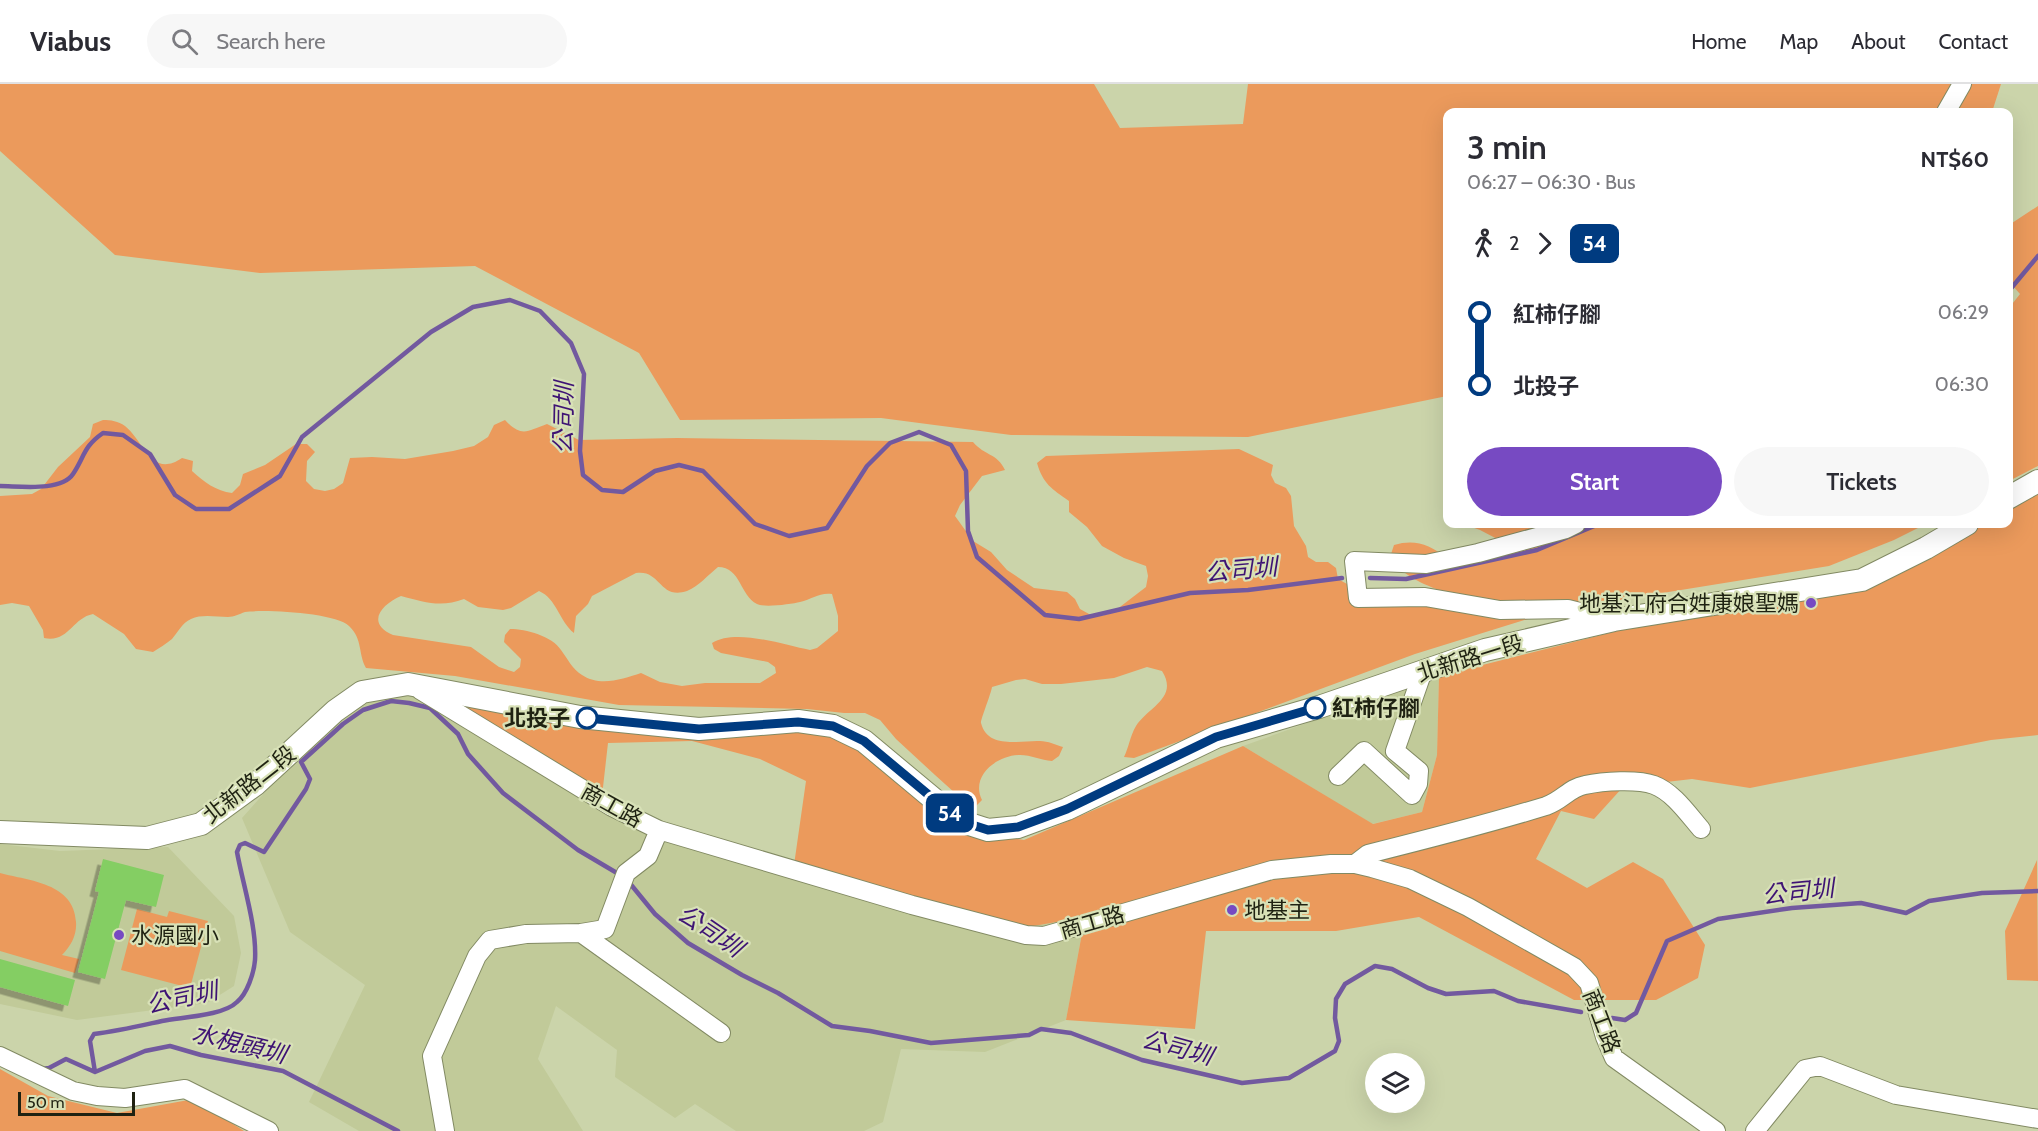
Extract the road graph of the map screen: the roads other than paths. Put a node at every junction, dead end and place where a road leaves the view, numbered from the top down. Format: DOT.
graph roads {
  1 [pos="1962,84"];
  2 [pos="1948,108"];
  3 [pos="2038,481"];
  4 [pos="2013,495"];
  5 [pos="1568,528"];
  6 [pos="1960,528"];
  7 [pos="1614,620"];
  8 [pos="1423,671"];
  9 [pos="408,684"];
  10 [pos="1338,776"];
  11 [pos="1701,829"];
  12 [pos="658,830"];
  13 [pos="0,832"];
  14 [pos="1355,864"];
  15 [pos="581,933"];
  16 [pos="721,1033"];
  17 [pos="0,1056"];
  18 [pos="2038,1119"];
  19 [pos="251,1127"];
  20 [pos="269,1131"];
  21 [pos="446,1131"];
  22 [pos="1716,1131"];
  23 [pos="1755,1131"];
  1 -- 2 [label="street"];
  3 -- 4 [label="main road"];
  5 -- 7 [label="street"];
  6 -- 7 [label="main road, 北新路一段"];
  7 -- 8 [label="main road, 北新路一段"];
  8 -- 9 [label="main road, 北新路一段"];
  8 -- 10 [label="street"];
  9 -- 12 [label="street, 商工路"];
  9 -- 13 [label="main road, 北新路二段"];
  11 -- 14 [label="street"];
  12 -- 14 [label="street, 商工路"];
  12 -- 15 [label="street"];
  14 -- 22 [label="street, 商工路"];
  15 -- 16 [label="street"];
  15 -- 21 [label="street"];
  17 -- 19 [label="street"];
  18 -- 23 [label="street"];
  19 -- 20 [label="street"];
}
